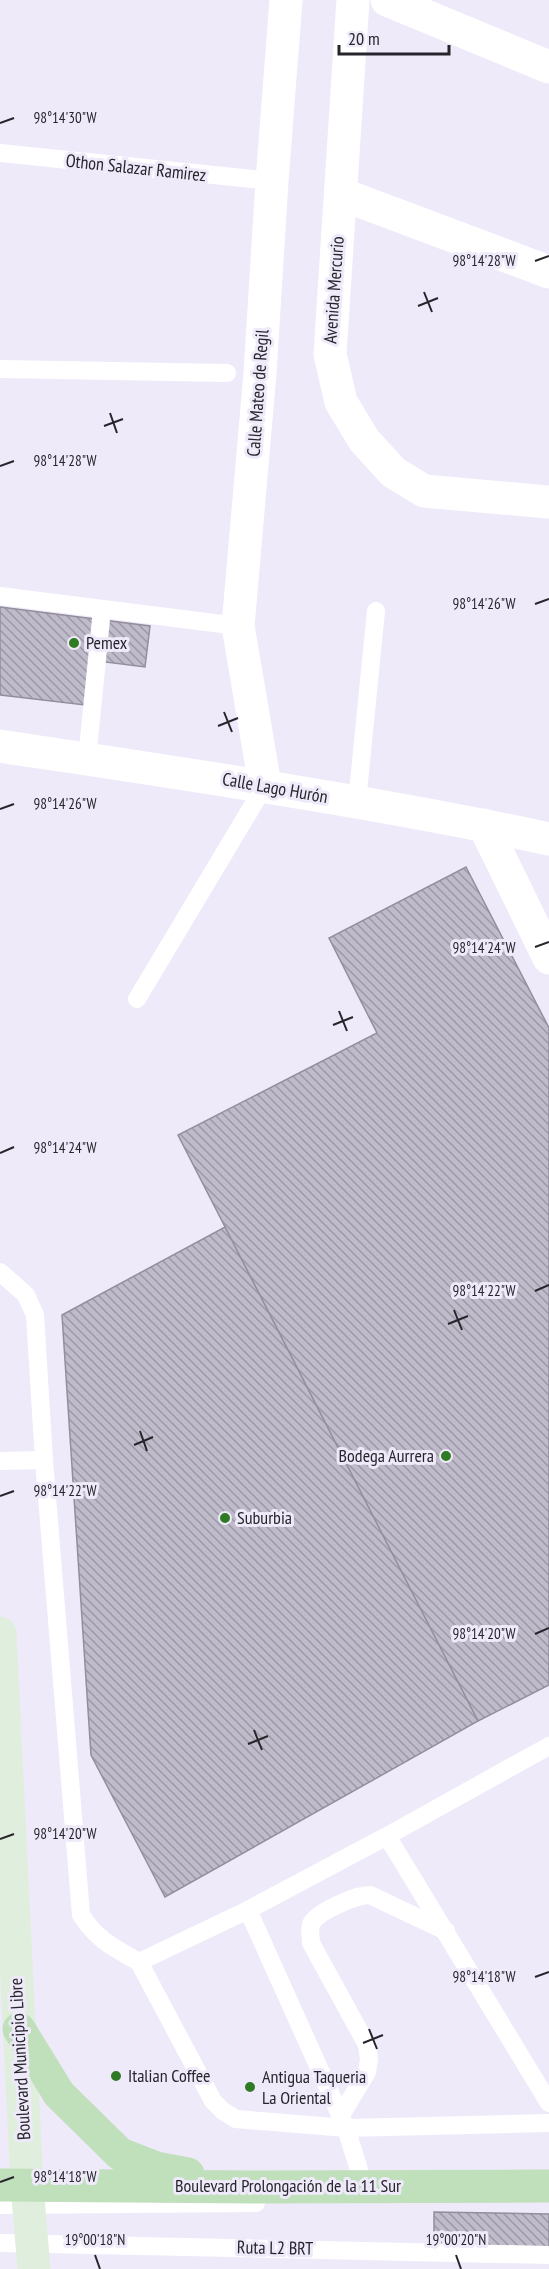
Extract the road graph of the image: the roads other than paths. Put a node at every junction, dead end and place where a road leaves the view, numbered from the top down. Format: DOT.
graph roads {
  1 [pos="286,0"];
  2 [pos="353,0"];
  3 [pos="387,0"];
  4 [pos="549,67"];
  5 [pos="0,153"];
  6 [pos="272,181"];
  7 [pos="341,194"];
  8 [pos="549,272"];
  9 [pos="0,369"];
  10 [pos="227,373"];
  11 [pos="549,502"];
  12 [pos="0,596"];
  13 [pos="102,609"];
  14 [pos="376,611"];
  15 [pos="238,626"];
  16 [pos="0,747"];
  17 [pos="87,759"];
  18 [pos="265,785"];
  19 [pos="357,802"];
  20 [pos="484,825"];
  21 [pos="549,839"];
  22 [pos="549,958"];
  23 [pos="137,999"];
  24 [pos="0,1272"];
  25 [pos="44,1460"];
  26 [pos="0,1461"];
  27 [pos="0,1633"];
  28 [pos="549,1746"];
  29 [pos="387,1836"];
  30 [pos="248,1910"];
  31 [pos="446,1931"];
  32 [pos="139,1962"];
  33 [pos="19,2029"];
  34 [pos="549,2103"];
  35 [pos="344,2122"];
  36 [pos="549,2123"];
  37 [pos="364,2186"];
  38 [pos="254,2187"];
  39 [pos="549,2187"];
  40 [pos="14,2195"];
  41 [pos="549,2201"];
  42 [pos="0,2243"];
  43 [pos="549,2254"];
  44 [pos="33,2256"];
  1 -- 6 [label="street, Calle Mateo de Regil"];
  2 -- 7 [label="street, Avenida Mercurio"];
  3 -- 4 [label="street"];
  5 -- 6 [label="lane, Othon Salazar Ramirez"];
  6 -- 15 [label="street, Calle Mateo de Regil"];
  7 -- 8 [label="street"];
  7 -- 11 [label="street, Avenida Mercurio"];
  9 -- 10 [label="lane"];
  12 -- 13 [label="lane"];
  13 -- 15 [label="lane"];
  13 -- 17 [label="lane"];
  14 -- 19 [label="lane"];
  15 -- 18 [label="street, Calle Mateo de Regil"];
  16 -- 17 [label="street, Calle Lago Hurón"];
  17 -- 18 [label="street, Calle Lago Hurón"];
  18 -- 19 [label="street, Calle Lago Hurón"];
  18 -- 23 [label="lane"];
  19 -- 20 [label="street, Calle Lago Hurón"];
  20 -- 21 [label="street, Calle Lago Hurón"];
  20 -- 22 [label="street"];
  24 -- 25 [label="lane"];
  25 -- 26 [label="lane"];
  25 -- 32 [label="lane"];
  27 -- 33 [label="main road, Boulevard Municipio Libre"];
  28 -- 29 [label="lane"];
  29 -- 30 [label="lane"];
  29 -- 31 [label="lane"];
  30 -- 32 [label="lane"];
  30 -- 35 [label="lane"];
  31 -- 34 [label="lane"];
  31 -- 35 [label="lane"];
  32 -- 35 [label="lane"];
  33 -- 38 [label="main road"];
  33 -- 40 [label="main road, Boulevard Municipio Libre"];
  35 -- 36 [label="lane"];
  35 -- 37 [label="lane"];
  37 -- 38 [label="main road, Boulevard Prolongación de la 11 Sur"];
  37 -- 39 [label="main road, Boulevard Prolongación de la 11 Sur"];
  38 -- 40 [label="main road, Boulevard Prolongación de la 11 Sur"];
  40 -- 41 [label="lane"];
  40 -- 44 [label="main road, Boulevard Municipio Libre"];
  42 -- 44 [label="lane, Ruta L2 BRT"];
  43 -- 44 [label="lane, Ruta L2 BRT"];
}
